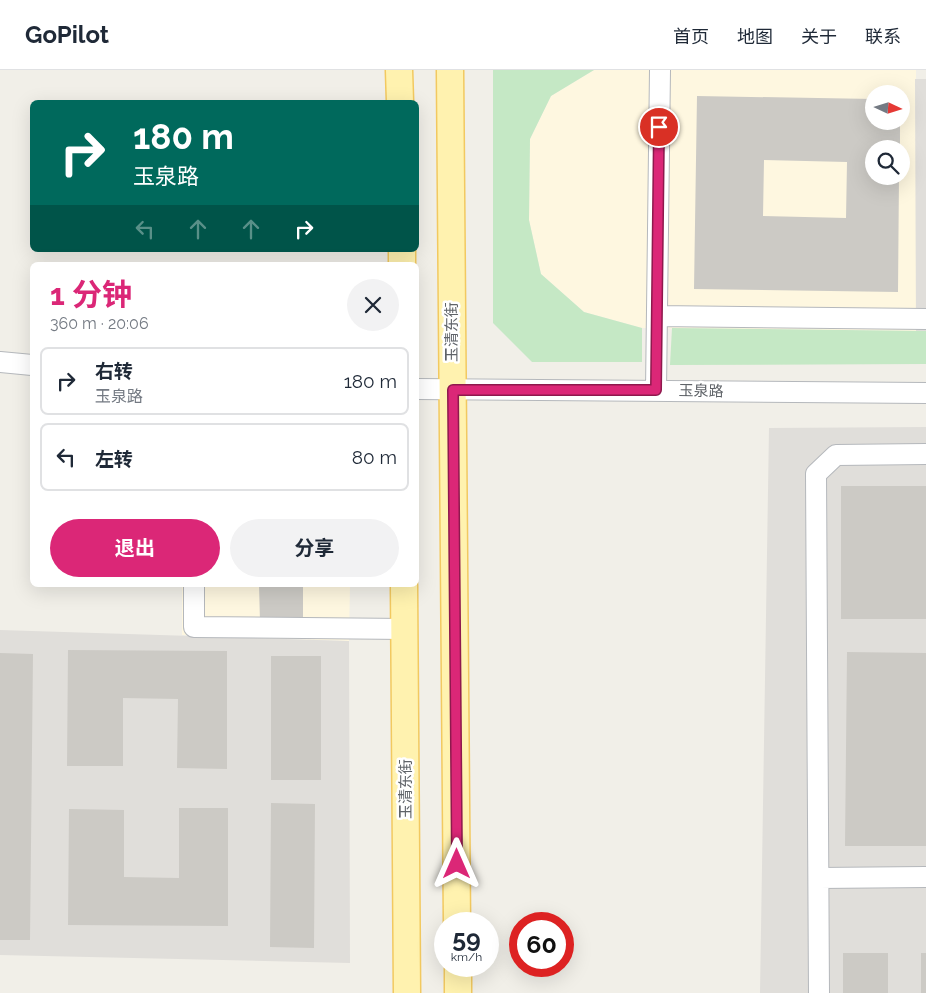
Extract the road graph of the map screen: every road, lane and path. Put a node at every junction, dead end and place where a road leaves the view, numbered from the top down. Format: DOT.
graph roads {
  1 [pos="399,70"];
  2 [pos="450,70"];
  3 [pos="660,70"];
  4 [pos="400,100"];
  5 [pos="657,316"];
  6 [pos="926,319"];
  7 [pos="0,362"];
  8 [pos="30,365"];
  9 [pos="419,389"];
  10 [pos="453,390"];
  11 [pos="656,390"];
  12 [pos="926,392"];
  13 [pos="926,454"];
  14 [pos="194,587"];
  15 [pos="404,587"];
  16 [pos="405,629"];
  17 [pos="926,877"];
  18 [pos="819,878"];
  19 [pos="457,912"];
  20 [pos="458,977"];
  21 [pos="407,993"];
  22 [pos="458,993"];
  23 [pos="820,993"];
  1 -- 4 [label="main road"];
  2 -- 10 [label="main road, 玉清东街"];
  3 -- 5 [label="street"];
  5 -- 6 [label="street"];
  5 -- 11 [label="street"];
  7 -- 8 [label="street"];
  9 -- 10 [label="street, 玉泉路"];
  10 -- 11 [label="street, 玉泉路"];
  10 -- 19 [label="main road, 玉清东街"];
  11 -- 12 [label="street, 玉泉路"];
  13 -- 18 [label="street"];
  14 -- 16 [label="street"];
  15 -- 16 [label="main road, 玉清东街"];
  16 -- 21 [label="main road, 玉清东街"];
  17 -- 18 [label="street"];
  18 -- 23 [label="street"];
  20 -- 22 [label="main road"];
}
